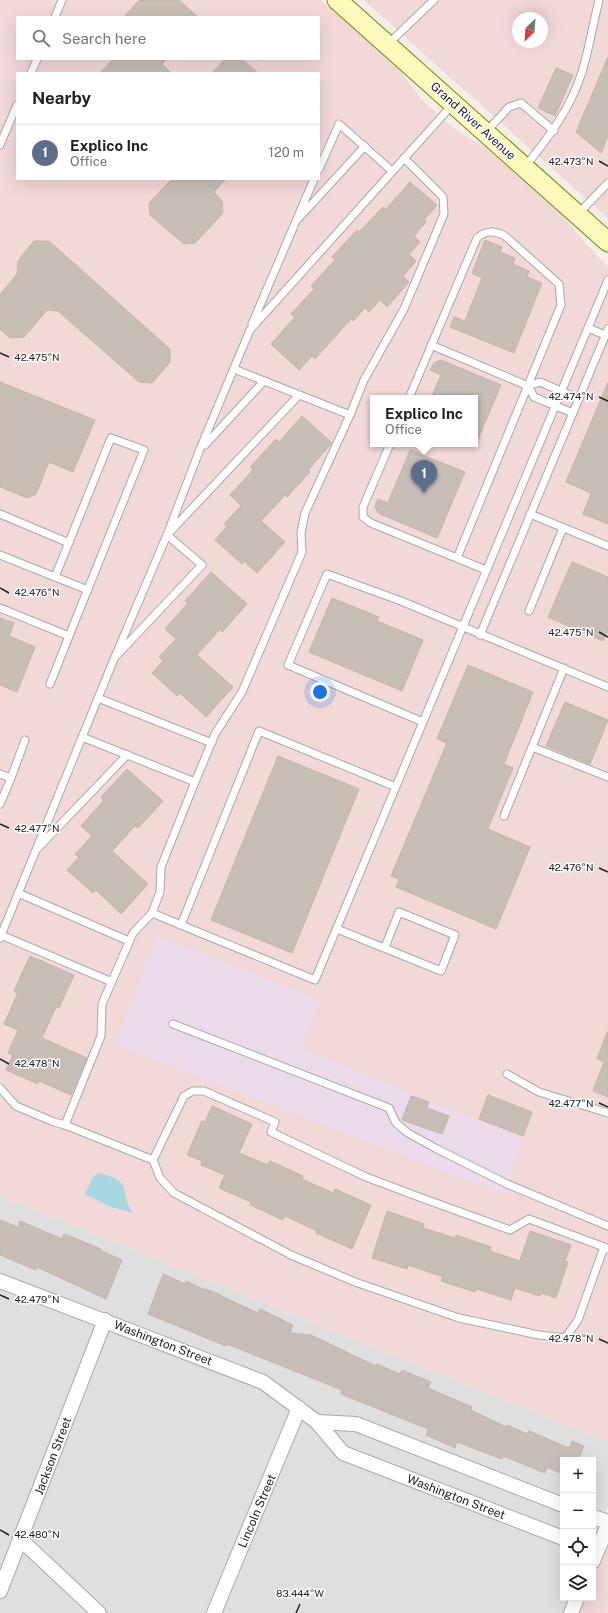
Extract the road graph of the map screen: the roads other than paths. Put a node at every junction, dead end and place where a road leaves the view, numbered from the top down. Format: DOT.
graph roads {
  1 [pos="62,0"];
  2 [pos="337,0"];
  3 [pos="434,0"];
  4 [pos="598,0"];
  5 [pos="55,16"];
  6 [pos="387,45"];
  7 [pos="37,60"];
  8 [pos="31,72"];
  9 [pos="453,103"];
  10 [pos="16,107"];
  11 [pos="554,131"];
  12 [pos="486,132"];
  13 [pos="0,144"];
  14 [pos="365,146"];
  15 [pos="404,158"];
  16 [pos="320,167"];
  17 [pos="525,167"];
  18 [pos="392,171"];
  19 [pos="314,180"];
  20 [pos="608,183"];
  21 [pos="578,214"];
  22 [pos="294,224"];
  23 [pos="608,242"];
  24 [pos="608,280"];
  25 [pos="588,328"];
  26 [pos="250,330"];
  27 [pos="607,332"];
  28 [pos="431,345"];
  29 [pos="234,368"];
  30 [pos="264,380"];
  31 [pos="528,386"];
  32 [pos="562,391"];
  33 [pos="300,395"];
  34 [pos="410,395"];
  35 [pos="579,399"];
  36 [pos="555,406"];
  37 [pos="573,413"];
  38 [pos="350,415"];
  39 [pos="389,447"];
  40 [pos="200,449"];
  41 [pos="0,514"];
  42 [pos="530,514"];
  43 [pos="563,528"];
  44 [pos="167,535"];
  45 [pos="69,543"];
  46 [pos="608,546"];
  47 [pos="0,555"];
  48 [pos="457,558"];
  49 [pos="486,570"];
  50 [pos="55,577"];
  51 [pos="88,590"];
  52 [pos="0,608"];
  53 [pos="529,611"];
  54 [pos="462,627"];
  55 [pos="480,635"];
  56 [pos="69,636"];
  57 [pos="114,659"];
  58 [pos="564,668"];
  59 [pos="50,684"];
  60 [pos="608,687"];
  61 [pos="98,698"];
  62 [pos="423,722"];
  63 [pos="82,736"];
  64 [pos="25,740"];
  65 [pos="212,743"];
  66 [pos="532,747"];
  67 [pos="127,755"];
  68 [pos="0,774"];
  69 [pos="608,777"];
  70 [pos="11,778"];
  71 [pos="195,782"];
  72 [pos="396,787"];
  73 [pos="0,804"];
  74 [pos="504,816"];
  75 [pos="34,852"];
  76 [pos="18,893"];
  77 [pos="152,913"];
  78 [pos="181,925"];
  79 [pos="337,929"];
  80 [pos="1,936"];
  81 [pos="129,940"];
  82 [pos="384,948"];
  83 [pos="112,982"];
  84 [pos="173,1024"];
  85 [pos="507,1074"];
  86 [pos="0,1088"];
  87 [pos="608,1113"];
  88 [pos="65,1124"];
  89 [pos="153,1160"];
  90 [pos="608,1226"];
  91 [pos="606,1248"];
  92 [pos="0,1281"];
  93 [pos="105,1320"];
  94 [pos="299,1408"];
  95 [pos="317,1422"];
  96 [pos="560,1504"];
  97 [pos="596,1518"];
  98 [pos="608,1522"];
  99 [pos="608,1526"];
  100 [pos="560,1537"];
  101 [pos="20,1539"];
  102 [pos="596,1550"];
  103 [pos="0,1591"];
  104 [pos="576,1601"];
  105 [pos="98,1613"];
  106 [pos="214,1613"];
  107 [pos="571,1613"];
  1 -- 5 [label="lane"];
  2 -- 6 [label="main road, Grand River Avenue"];
  3 -- 6 [label="lane"];
  4 -- 11 [label="lane"];
  6 -- 9 [label="main road, Grand River Avenue"];
  7 -- 8 [label="lane"];
  9 -- 12 [label="main road, Grand River Avenue"];
  9 -- 15 [label="lane"];
  10 -- 13 [label="lane"];
  11 -- 12 [label="lane"];
  11 -- 17 [label="lane"];
  12 -- 17 [label="main road, Grand River Avenue"];
  14 -- 16 [label="lane"];
  14 -- 18 [label="lane"];
  14 -- 22 [label="lane"];
  15 -- 18 [label="lane"];
  15 -- 38 [label="lane"];
  17 -- 21 [label="main road, Grand River Avenue"];
  18 -- 26 [label="lane"];
  19 -- 22 [label="lane"];
  20 -- 21 [label="lane"];
  21 -- 23 [label="main road, Grand River Avenue"];
  22 -- 26 [label="lane"];
  24 -- 25 [label="lane"];
  25 -- 27 [label="lane"];
  25 -- 32 [label="lane"];
  26 -- 29 [label="lane"];
  27 -- 35 [label="lane"];
  28 -- 31 [label="lane"];
  28 -- 31 [label="lane"];
  28 -- 34 [label="lane"];
  29 -- 30 [label="lane"];
  29 -- 40 [label="lane"];
  30 -- 33 [label="lane"];
  30 -- 40 [label="lane"];
  31 -- 32 [label="lane"];
  31 -- 36 [label="lane"];
  31 -- 48 [label="lane"];
  32 -- 35 [label="lane"];
  32 -- 36 [label="lane"];
  33 -- 38 [label="lane"];
  33 -- 44 [label="lane"];
  35 -- 37 [label="lane"];
  36 -- 37 [label="lane"];
  36 -- 49 [label="lane"];
  37 -- 42 [label="lane"];
  38 -- 65 [label="lane"];
  39 -- 48 [label="lane"];
  40 -- 44 [label="lane"];
  41 -- 45 [label="lane"];
  42 -- 43 [label="lane"];
  42 -- 55 [label="lane"];
  43 -- 46 [label="lane"];
  43 -- 53 [label="lane"];
  44 -- 57 [label="lane"];
  44 -- 57 [label="lane"];
  45 -- 50 [label="lane"];
  45 -- 51 [label="lane"];
  47 -- 50 [label="lane"];
  48 -- 49 [label="lane"];
  49 -- 54 [label="lane"];
  50 -- 51 [label="lane"];
  51 -- 56 [label="lane"];
  52 -- 56 [label="lane"];
  54 -- 55 [label="lane"];
  54 -- 62 [label="lane"];
  54 -- 62 [label="lane"];
  55 -- 58 [label="lane"];
  56 -- 59 [label="lane"];
  57 -- 61 [label="lane"];
  58 -- 60 [label="lane"];
  58 -- 66 [label="lane"];
  61 -- 63 [label="lane"];
  61 -- 65 [label="lane"];
  62 -- 72 [label="lane"];
  63 -- 67 [label="lane"];
  63 -- 75 [label="lane"];
  64 -- 70 [label="lane"];
  65 -- 71 [label="lane"];
  66 -- 69 [label="lane"];
  66 -- 74 [label="lane"];
  67 -- 71 [label="lane"];
  67 -- 75 [label="lane"];
  68 -- 70 [label="lane"];
  70 -- 73 [label="lane"];
  71 -- 77 [label="lane"];
  72 -- 78 [label="lane"];
  72 -- 79 [label="lane"];
  75 -- 76 [label="lane"];
  76 -- 80 [label="lane"];
  76 -- 81 [label="lane"];
  77 -- 78 [label="lane"];
  77 -- 81 [label="lane"];
  78 -- 79 [label="lane"];
  79 -- 82 [label="lane"];
  80 -- 83 [label="lane"];
  81 -- 83 [label="lane"];
  82 -- 82 [label="lane"];
  83 -- 88 [label="lane"];
  84 -- 90 [label="lane"];
  85 -- 87 [label="lane"];
  86 -- 88 [label="lane"];
  88 -- 89 [label="lane"];
  89 -- 91 [label="lane"];
  89 -- 91 [label="lane"];
  92 -- 93 [label="street, Washington Street"];
  93 -- 94 [label="street, Washington Street"];
  93 -- 101 [label="street, Jackson Street"];
  94 -- 95 [label="street, Washington Street"];
  94 -- 106 [label="street, Lincoln Street"];
  95 -- 96 [label="street"];
  95 -- 100 [label="street, Washington Street"];
  97 -- 98 [label="street"];
  99 -- 102 [label="street"];
  101 -- 103 [label="street, Jackson Street"];
  101 -- 105 [label="street"];
  104 -- 107 [label="street"];
}
